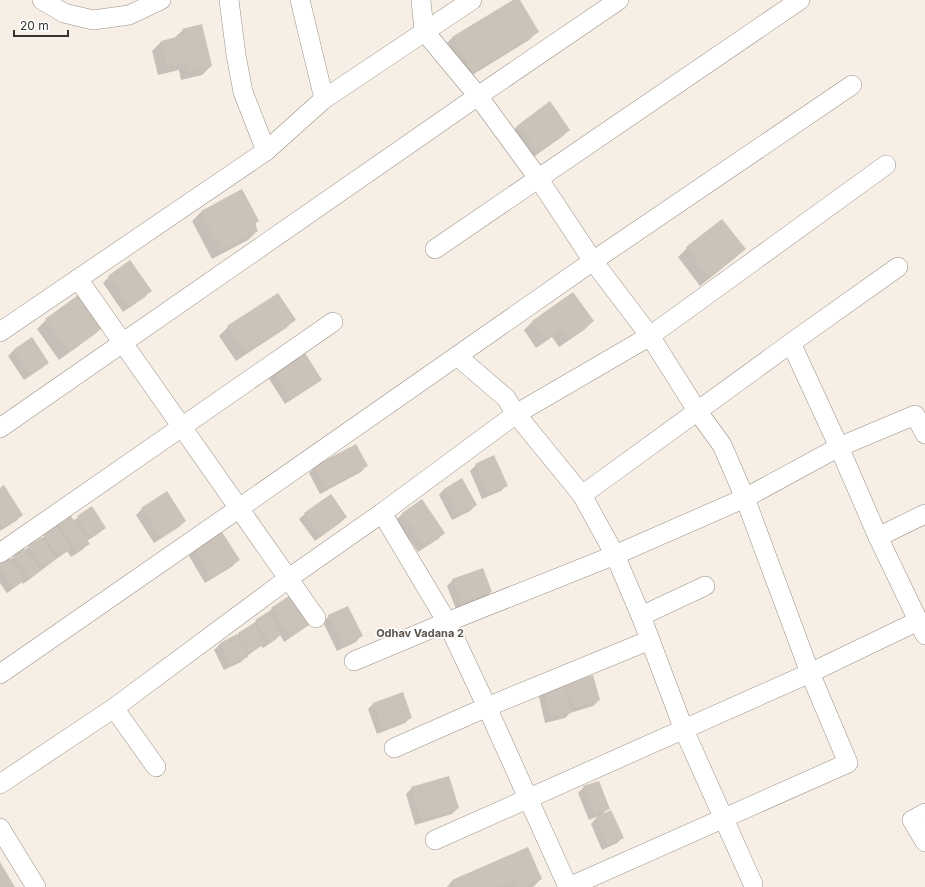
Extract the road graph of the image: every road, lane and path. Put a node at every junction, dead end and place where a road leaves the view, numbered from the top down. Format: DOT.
graph roads {
  1 [pos="42,0"];
  2 [pos="160,0"];
  3 [pos="229,0"];
  4 [pos="300,0"];
  5 [pos="421,0"];
  6 [pos="472,0"];
  7 [pos="619,0"];
  8 [pos="800,0"];
  9 [pos="424,31"];
  10 [pos="852,85"];
  11 [pos="478,96"];
  12 [pos="324,99"];
  13 [pos="266,151"];
  14 [pos="886,165"];
  15 [pos="538,178"];
  16 [pos="435,249"];
  17 [pos="593,261"];
  18 [pos="898,267"];
  19 [pos="78,279"];
  20 [pos="333,322"];
  21 [pos="0,332"];
  22 [pos="650,336"];
  23 [pos="123,342"];
  24 [pos="791,343"];
  25 [pos="457,356"];
  26 [pos="698,412"];
  27 [pos="516,414"];
  28 [pos="181,426"];
  29 [pos="0,428"];
  30 [pos="925,434"];
  31 [pos="839,447"];
  32 [pos="582,495"];
  33 [pos="744,498"];
  34 [pos="238,509"];
  35 [pos="382,513"];
  36 [pos="925,514"];
  37 [pos="878,537"];
  38 [pos="0,553"];
  39 [pos="615,555"];
  40 [pos="289,578"];
  41 [pos="705,586"];
  42 [pos="642,616"];
  43 [pos="316,618"];
  44 [pos="447,622"];
  45 [pos="922,628"];
  46 [pos="650,640"];
  47 [pos="354,661"];
  48 [pos="810,673"];
  49 [pos="0,674"];
  50 [pos="488,707"];
  51 [pos="114,708"];
  52 [pos="684,730"];
  53 [pos="394,748"];
  54 [pos="156,767"];
  55 [pos="0,784"];
  56 [pos="528,799"];
  57 [pos="925,813"];
  58 [pos="723,818"];
  59 [pos="0,828"];
  60 [pos="435,840"];
  61 [pos="925,842"];
  62 [pos="753,884"];
  63 [pos="36,887"];
  64 [pos="569,887"];
  1 -- 2 [label="street"];
  3 -- 13 [label="street"];
  4 -- 12 [label="street"];
  5 -- 9 [label="street"];
  6 -- 9 [label="street"];
  7 -- 11 [label="street"];
  8 -- 15 [label="street"];
  9 -- 11 [label="street"];
  9 -- 12 [label="street"];
  10 -- 17 [label="street"];
  11 -- 15 [label="street"];
  11 -- 23 [label="street"];
  12 -- 13 [label="street"];
  13 -- 19 [label="street"];
  14 -- 22 [label="street"];
  15 -- 16 [label="street"];
  15 -- 17 [label="street"];
  17 -- 22 [label="street"];
  17 -- 25 [label="street"];
  18 -- 24 [label="street"];
  19 -- 21 [label="street"];
  19 -- 23 [label="street"];
  20 -- 28 [label="street"];
  22 -- 26 [label="street"];
  22 -- 27 [label="street"];
  23 -- 28 [label="street"];
  23 -- 29 [label="street"];
  24 -- 26 [label="street"];
  24 -- 31 [label="street"];
  25 -- 27 [label="street"];
  25 -- 34 [label="street"];
  26 -- 32 [label="street"];
  26 -- 33 [label="street"];
  27 -- 32 [label="street"];
  27 -- 35 [label="street"];
  28 -- 34 [label="street"];
  28 -- 38 [label="street"];
  30 -- 31 [label="street"];
  31 -- 33 [label="street"];
  31 -- 37 [label="street"];
  32 -- 39 [label="street"];
  33 -- 39 [label="street"];
  33 -- 48 [label="street"];
  34 -- 40 [label="street"];
  34 -- 49 [label="street"];
  35 -- 40 [label="street"];
  35 -- 44 [label="street"];
  36 -- 37 [label="street"];
  37 -- 45 [label="street"];
  39 -- 42 [label="street"];
  39 -- 44 [label="street"];
  40 -- 43 [label="street"];
  40 -- 51 [label="street"];
  41 -- 42 [label="street"];
  42 -- 46 [label="street"];
  44 -- 47 [label="street"];
  44 -- 50 [label="street"];
  45 -- 48 [label="street"];
  46 -- 50 [label="street"];
  46 -- 52 [label="street"];
  48 -- 52 [label="street"];
  48 -- 58 [label="street"];
  50 -- 53 [label="street"];
  50 -- 56 [label="street"];
  51 -- 54 [label="street"];
  51 -- 55 [label="street"];
  52 -- 56 [label="street"];
  52 -- 58 [label="street"];
  56 -- 60 [label="street"];
  56 -- 64 [label="street"];
  57 -- 61 [label="street"];
  58 -- 62 [label="street"];
  58 -- 64 [label="street"];
  59 -- 63 [label="street"];
}
